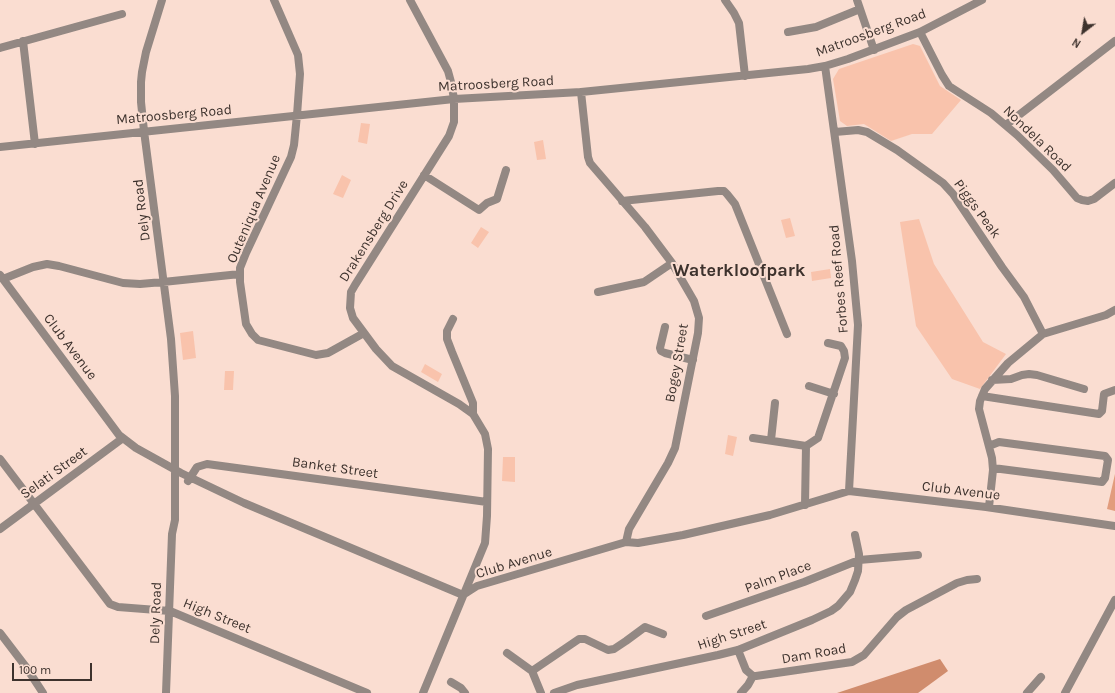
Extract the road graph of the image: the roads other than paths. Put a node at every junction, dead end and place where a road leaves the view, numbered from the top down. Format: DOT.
graph roads {
  1 [pos="162,0"];
  2 [pos="274,0"];
  3 [pos="410,0"];
  4 [pos="725,0"];
  5 [pos="857,0"];
  6 [pos="982,0"];
  7 [pos="860,9"];
  8 [pos="122,14"];
  9 [pos="788,32"];
  10 [pos="920,32"];
  11 [pos="23,41"];
  12 [pos="1115,41"];
  13 [pos="0,48"];
  14 [pos="874,50"];
  15 [pos="825,66"];
  16 [pos="745,76"];
  17 [pos="581,92"];
  18 [pos="454,99"];
  19 [pos="297,115"];
  20 [pos="1006,125"];
  21 [pos="144,131"];
  22 [pos="835,132"];
  23 [pos="35,144"];
  24 [pos="0,147"];
  25 [pos="506,170"];
  26 [pos="424,175"];
  27 [pos="1115,183"];
  28 [pos="622,201"];
  29 [pos="672,263"];
  30 [pos="240,274"];
  31 [pos="1,277"];
  32 [pos="163,282"];
  33 [pos="598,292"];
  34 [pos="1115,310"];
  35 [pos="453,319"];
  36 [pos="665,327"];
  37 [pos="364,333"];
  38 [pos="787,334"];
  39 [pos="1043,334"];
  40 [pos="828,343"];
  41 [pos="693,360"];
  42 [pos="992,380"];
  43 [pos="809,386"];
  44 [pos="1084,389"];
  45 [pos="1115,390"];
  46 [pos="834,394"];
  47 [pos="982,396"];
  48 [pos="775,403"];
  49 [pos="473,414"];
  50 [pos="121,438"];
  51 [pos="753,438"];
  52 [pos="771,440"];
  53 [pos="806,446"];
  54 [pos="989,446"];
  55 [pos="0,459"];
  56 [pos="992,468"];
  57 [pos="172,471"];
  58 [pos="189,479"];
  59 [pos="849,491"];
  60 [pos="487,502"];
  61 [pos="34,504"];
  62 [pos="806,505"];
  63 [pos="989,507"];
  64 [pos="1115,526"];
  65 [pos="0,529"];
  66 [pos="855,536"];
  67 [pos="626,542"];
  68 [pos="918,555"];
  69 [pos="858,560"];
  70 [pos="472,572"];
  71 [pos="977,579"];
  72 [pos="477,586"];
  73 [pos="463,595"];
  74 [pos="1115,600"];
  75 [pos="170,611"];
  76 [pos="706,616"];
  77 [pos="0,633"];
  78 [pos="663,634"];
  79 [pos="738,650"];
  80 [pos="506,653"];
  81 [pos="532,671"];
  82 [pos="753,676"];
  83 [pos="1041,677"];
  84 [pos="451,682"];
  85 [pos="353,690"];
  86 [pos="43,693"];
  87 [pos="166,693"];
  88 [pos="367,693"];
  89 [pos="423,693"];
  90 [pos="466,693"];
  91 [pos="541,693"];
  92 [pos="554,693"];
  93 [pos="741,693"];
  94 [pos="1027,693"];
  95 [pos="1065,693"];
  1 -- 21 [label="street, Dely Road"];
  2 -- 19 [label="street, Outeniqua Avenue"];
  3 -- 18 [label="street, Drakensberg Drive"];
  4 -- 16 [label="street"];
  5 -- 7 [label="street"];
  6 -- 10 [label="street, Matroosberg Road"];
  7 -- 9 [label="street"];
  7 -- 14 [label="street"];
  8 -- 11 [label="street"];
  10 -- 14 [label="street, Matroosberg Road"];
  10 -- 20 [label="street, Nondela Road"];
  11 -- 13 [label="street"];
  11 -- 23 [label="street"];
  12 -- 20 [label="street"];
  14 -- 15 [label="street, Matroosberg Road"];
  15 -- 16 [label="street, Matroosberg Road"];
  15 -- 22 [label="street, Forbes Reef Road"];
  16 -- 17 [label="street, Matroosberg Road"];
  17 -- 18 [label="street, Matroosberg Road"];
  17 -- 28 [label="street, Bogey Street"];
  18 -- 19 [label="street, Matroosberg Road"];
  18 -- 26 [label="street, Drakensberg Drive"];
  19 -- 21 [label="street, Matroosberg Road"];
  19 -- 30 [label="street, Outeniqua Avenue"];
  20 -- 27 [label="street, Nondela Road"];
  21 -- 23 [label="street, Matroosberg Road"];
  21 -- 32 [label="street, Dely Road"];
  22 -- 39 [label="street, Piggs Peak"];
  22 -- 59 [label="street, Forbes Reef Road"];
  23 -- 24 [label="street, Matroosberg Road"];
  25 -- 26 [label="street"];
  26 -- 37 [label="street, Drakensberg Drive"];
  28 -- 29 [label="street, Bogey Street"];
  28 -- 38 [label="street"];
  29 -- 33 [label="street"];
  29 -- 41 [label="street, Bogey Street"];
  30 -- 32 [label="street"];
  30 -- 37 [label="street, Outeniqua Avenue"];
  31 -- 32 [label="street"];
  31 -- 50 [label="street, Club Avenue"];
  32 -- 57 [label="street, Dely Road"];
  34 -- 39 [label="street"];
  35 -- 49 [label="street"];
  36 -- 41 [label="street"];
  37 -- 49 [label="street, Drakensberg Drive"];
  39 -- 42 [label="street"];
  40 -- 46 [label="street"];
  41 -- 67 [label="street, Bogey Street"];
  42 -- 44 [label="street"];
  42 -- 47 [label="street"];
  43 -- 46 [label="street"];
  45 -- 47 [label="street"];
  46 -- 53 [label="street"];
  47 -- 54 [label="street"];
  48 -- 52 [label="street"];
  49 -- 60 [label="street, Drakensberg Drive"];
  50 -- 57 [label="street, Club Avenue"];
  50 -- 61 [label="street, Selati Street"];
  51 -- 52 [label="street"];
  52 -- 53 [label="street"];
  53 -- 62 [label="street"];
  54 -- 56 [label="street"];
  54 -- 56 [label="street"];
  55 -- 61 [label="street, High Street"];
  56 -- 63 [label="street"];
  57 -- 58 [label="street, Club Avenue"];
  57 -- 75 [label="street, Dely Road"];
  58 -- 60 [label="street, Banket Street"];
  58 -- 73 [label="street, Club Avenue"];
  59 -- 62 [label="street, Club Avenue"];
  59 -- 63 [label="street, Club Avenue"];
  60 -- 70 [label="street, Drakensberg Drive"];
  61 -- 65 [label="street, Selati Street"];
  61 -- 75 [label="street, High Street"];
  62 -- 67 [label="street, Club Avenue"];
  63 -- 64 [label="street, Club Avenue"];
  66 -- 69 [label="street, High Street"];
  67 -- 72 [label="street, Club Avenue"];
  68 -- 69 [label="street, Palm Place"];
  69 -- 76 [label="street, Palm Place"];
  69 -- 79 [label="street, High Street"];
  70 -- 72 [label="street"];
  70 -- 73 [label="street, Drakensberg Drive"];
  71 -- 82 [label="street, Dam Road"];
  72 -- 73 [label="street, Club Avenue"];
  73 -- 89 [label="street, Drakensberg Drive"];
  74 -- 95 [label="street"];
  75 -- 85 [label="street, High Street"];
  75 -- 87 [label="street, Dely Road"];
  77 -- 86 [label="street"];
  78 -- 81 [label="street"];
  79 -- 82 [label="street"];
  79 -- 92 [label="street, High Street"];
  80 -- 81 [label="street"];
  81 -- 91 [label="street"];
  82 -- 93 [label="street"];
  83 -- 94 [label="street"];
  84 -- 90 [label="street"];
  85 -- 88 [label="street, High Street"];
}
